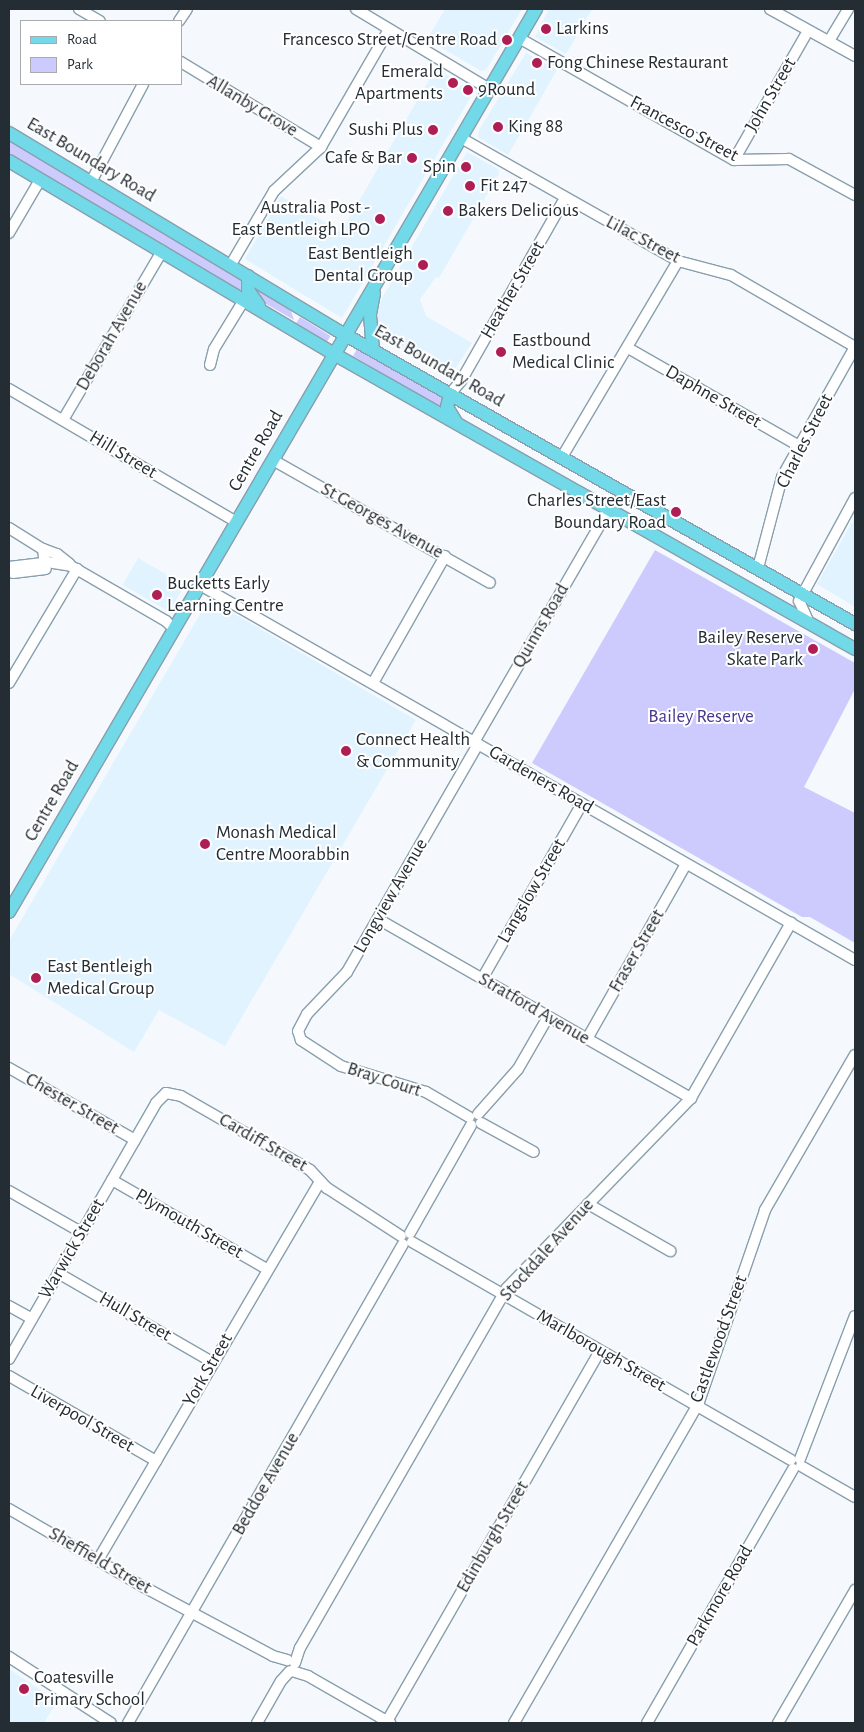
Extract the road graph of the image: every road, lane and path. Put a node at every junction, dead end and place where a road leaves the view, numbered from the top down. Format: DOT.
graph roads {
  1 [pos="79,9"];
  2 [pos="187,9"];
  3 [pos="356,9"];
  4 [pos="536,9"];
  5 [pos="770,9"];
  6 [pos="848,9"];
  7 [pos="98,20"];
  8 [pos="181,20"];
  9 [pos="389,29"];
  10 [pos="808,31"];
  11 [pos="519,38"];
  12 [pos="829,41"];
  13 [pos="855,56"];
  14 [pos="182,64"];
  15 [pos="142,85"];
  16 [pos="489,88"];
  17 [pos="9,133"];
  18 [pos="461,138"];
  19 [pos="321,147"];
  20 [pos="734,160"];
  21 [pos="9,162"];
  22 [pos="40,180"];
  23 [pos="88,180"];
  24 [pos="855,195"];
  25 [pos="565,198"];
  26 [pos="9,232"];
  27 [pos="162,252"];
  28 [pos="678,261"];
  29 [pos="230,266"];
  30 [pos="248,276"];
  31 [pos="377,282"];
  32 [pos="244,300"];
  33 [pos="290,301"];
  34 [pos="270,316"];
  35 [pos="292,328"];
  36 [pos="346,334"];
  37 [pos="855,347"];
  38 [pos="628,348"];
  39 [pos="373,350"];
  40 [pos="334,354"];
  41 [pos="210,365"];
  42 [pos="461,381"];
  43 [pos="9,388"];
  44 [pos="450,394"];
  45 [pos="464,402"];
  46 [pos="63,420"];
  47 [pos="458,424"];
  48 [pos="799,446"];
  49 [pos="562,457"];
  50 [pos="273,460"];
  51 [pos="855,498"];
  52 [pos="608,511"];
  53 [pos="237,522"];
  54 [pos="9,528"];
  55 [pos="32,542"];
  56 [pos="43,549"];
  57 [pos="445,556"];
  58 [pos="43,564"];
  59 [pos="9,567"];
  60 [pos="758,568"];
  61 [pos="74,571"];
  62 [pos="9,574"];
  63 [pos="490,582"];
  64 [pos="200,585"];
  65 [pos="802,592"];
  66 [pos="809,623"];
  67 [pos="855,624"];
  68 [pos="174,629"];
  69 [pos="855,649"];
  70 [pos="9,683"];
  71 [pos="373,683"];
  72 [pos="476,743"];
  73 [pos="582,804"];
  74 [pos="686,864"];
  75 [pos="9,912"];
  76 [pos="378,919"];
  77 [pos="791,923"];
  78 [pos="855,960"];
  79 [pos="482,979"];
  80 [pos="548,1017"];
  81 [pos="587,1039"];
  82 [pos="301,1040"];
  83 [pos="855,1055"];
  84 [pos="9,1068"];
  85 [pos="691,1098"];
  86 [pos="475,1119"];
  87 [pos="135,1140"];
  88 [pos="534,1152"];
  89 [pos="112,1180"];
  90 [pos="320,1181"];
  91 [pos="9,1190"];
  92 [pos="588,1204"];
  93 [pos="81,1232"];
  94 [pos="406,1239"];
  95 [pos="670,1251"];
  96 [pos="267,1269"];
  97 [pos="58,1272"];
  98 [pos="503,1295"];
  99 [pos="9,1306"];
  100 [pos="855,1316"];
  101 [pos="32,1319"];
  102 [pos="600,1351"];
  103 [pos="9,1359"];
  104 [pos="212,1362"];
  105 [pos="9,1376"];
  106 [pos="697,1406"];
  107 [pos="156,1461"];
  108 [pos="796,1463"];
  109 [pos="855,1497"];
  110 [pos="9,1509"];
  111 [pos="98,1560"];
  112 [pos="855,1590"];
  113 [pos="192,1611"];
  114 [pos="9,1657"];
  115 [pos="290,1665"];
  116 [pos="111,1723"];
  117 [pos="128,1723"];
  118 [pos="257,1723"];
  119 [pos="388,1723"];
  120 [pos="514,1723"];
  121 [pos="647,1723"];
  122 [pos="778,1723"];
  1 -- 7 [label="street"];
  2 -- 8 [label="street"];
  3 -- 9 [label="street"];
  4 -- 11 [label="main road, Centre Road"];
  5 -- 10 [label="street"];
  6 -- 12 [label="street"];
  9 -- 16 [label="street"];
  9 -- 19 [label="street"];
  10 -- 12 [label="street"];
  10 -- 20 [label="street, John Street"];
  11 -- 16 [label="main road, Centre Road"];
  11 -- 20 [label="street, Francesco Street"];
  12 -- 13 [label="street"];
  14 -- 19 [label="street, Allanby Grove"];
  15 -- 23 [label="street"];
  16 -- 18 [label="main road, Centre Road"];
  17 -- 23 [label="main road, East Boundary Road"];
  18 -- 25 [label="street, Lilac Street"];
  18 -- 31 [label="main road, Centre Road"];
  19 -- 29 [label="street"];
  20 -- 24 [label="street, Francesco Street"];
  21 -- 22 [label="main road"];
  22 -- 26 [label="street"];
  22 -- 27 [label="main road"];
  23 -- 29 [label="main road, East Boundary Road"];
  25 -- 28 [label="street, Lilac Street"];
  25 -- 42 [label="street, Heather Street"];
  27 -- 32 [label="main road"];
  27 -- 46 [label="street, Deborah Avenue"];
  28 -- 37 [label="street, Lilac Street"];
  28 -- 38 [label="street"];
  29 -- 30 [label="main road, East Boundary Road"];
  30 -- 33 [label="main road, East Boundary Road"];
  30 -- 34 [label="main road"];
  31 -- 36 [label="main road, Centre Road"];
  31 -- 39 [label="main road"];
  32 -- 34 [label="main road"];
  32 -- 41 [label="street"];
  33 -- 35 [label="main road"];
  33 -- 36 [label="main road, East Boundary Road"];
  34 -- 35 [label="main road"];
  35 -- 40 [label="main road"];
  36 -- 39 [label="main road, East Boundary Road"];
  36 -- 40 [label="main road, Centre Road"];
  37 -- 48 [label="street, Charles Street"];
  38 -- 48 [label="street, Daphne Street"];
  38 -- 49 [label="street"];
  39 -- 44 [label="main road, East Boundary Road"];
  40 -- 47 [label="main road"];
  40 -- 50 [label="main road, Centre Road"];
  42 -- 44 [label="street, Heather Street"];
  42 -- 45 [label="street"];
  43 -- 46 [label="street, Hill Street"];
  44 -- 45 [label="main road, East Boundary Road"];
  44 -- 47 [label="main road"];
  45 -- 49 [label="main road, East Boundary Road"];
  46 -- 53 [label="street, Hill Street"];
  47 -- 52 [label="main road"];
  48 -- 60 [label="street, Charles Street"];
  49 -- 60 [label="main road, East Boundary Road"];
  50 -- 53 [label="main road, Centre Road"];
  50 -- 57 [label="street, St Georges Avenue"];
  51 -- 65 [label="street"];
  52 -- 66 [label="main road"];
  52 -- 72 [label="street, Quinns Road"];
  53 -- 64 [label="main road, Centre Road"];
  54 -- 55 [label="street"];
  55 -- 56 [label="street"];
  55 -- 58 [label="street"];
  56 -- 58 [label="street"];
  56 -- 61 [label="street"];
  57 -- 63 [label="street, St Georges Avenue"];
  57 -- 71 [label="street"];
  58 -- 59 [label="street"];
  58 -- 61 [label="street"];
  58 -- 62 [label="street"];
  60 -- 65 [label="main road, East Boundary Road"];
  61 -- 68 [label="street"];
  61 -- 70 [label="street"];
  64 -- 68 [label="main road, Centre Road"];
  64 -- 71 [label="street, Gardeners Road"];
  65 -- 66 [label="street"];
  65 -- 67 [label="main road, East Boundary Road"];
  66 -- 69 [label="main road"];
  68 -- 75 [label="main road, Centre Road"];
  71 -- 72 [label="street, Gardeners Road"];
  72 -- 73 [label="street, Gardeners Road"];
  72 -- 76 [label="street, Longview Avenue"];
  73 -- 74 [label="street, Gardeners Road"];
  73 -- 79 [label="street, Langslow Street"];
  74 -- 77 [label="street, Gardeners Road"];
  74 -- 81 [label="street, Fraser Street"];
  76 -- 79 [label="street, Stratford Avenue"];
  76 -- 82 [label="street, Longview Avenue"];
  77 -- 78 [label="street, Gardeners Road"];
  77 -- 85 [label="street, Stockdale Avenue"];
  79 -- 80 [label="street, Stratford Avenue"];
  80 -- 81 [label="street, Stratford Avenue"];
  80 -- 86 [label="street, Beddoe Avenue"];
  81 -- 85 [label="street, Stratford Avenue"];
  82 -- 86 [label="street, Bray Court"];
  83 -- 106 [label="street, Castlewood Street"];
  84 -- 87 [label="street, Chester Street"];
  85 -- 92 [label="street, Stockdale Avenue"];
  86 -- 88 [label="street, Bray Court"];
  86 -- 94 [label="street, Beddoe Avenue"];
  87 -- 89 [label="street, Warwick Street"];
  87 -- 90 [label="street, Cardiff Street"];
  89 -- 93 [label="street, Warwick Street"];
  89 -- 96 [label="street, Plymouth Street"];
  90 -- 94 [label="street, Cardiff Street"];
  90 -- 96 [label="street, York Street"];
  91 -- 93 [label="street"];
  92 -- 95 [label="street"];
  92 -- 98 [label="street, Stockdale Avenue"];
  93 -- 97 [label="street, Warwick Street"];
  94 -- 98 [label="street, Marlborough Street"];
  94 -- 113 [label="street, Beddoe Avenue"];
  96 -- 104 [label="street, York Street"];
  97 -- 101 [label="street, Warwick Street"];
  97 -- 104 [label="street, Hull Street"];
  98 -- 102 [label="street, Marlborough Street"];
  98 -- 115 [label="street, Stockdale Avenue"];
  99 -- 101 [label="street"];
  100 -- 108 [label="street, Parkmore Road"];
  101 -- 103 [label="street, Warwick Street"];
  102 -- 106 [label="street, Marlborough Street"];
  102 -- 119 [label="street, Edinburgh Street"];
  104 -- 107 [label="street, York Street"];
  105 -- 107 [label="street, Liverpool Street"];
  106 -- 108 [label="street, Marlborough Street"];
  106 -- 120 [label="street, Castlewood Street"];
  107 -- 111 [label="street, York Street"];
  108 -- 109 [label="street, Marlborough Street"];
  108 -- 121 [label="street, Parkmore Road"];
  110 -- 111 [label="street, Sheffield Street"];
  111 -- 113 [label="street, Sheffield Street"];
  112 -- 122 [label="street"];
  113 -- 115 [label="street, Sheffield Street"];
  113 -- 117 [label="street, Beddoe Avenue"];
  114 -- 116 [label="street"];
  115 -- 118 [label="street, Stockdale Avenue"];
  115 -- 119 [label="street"];
}
